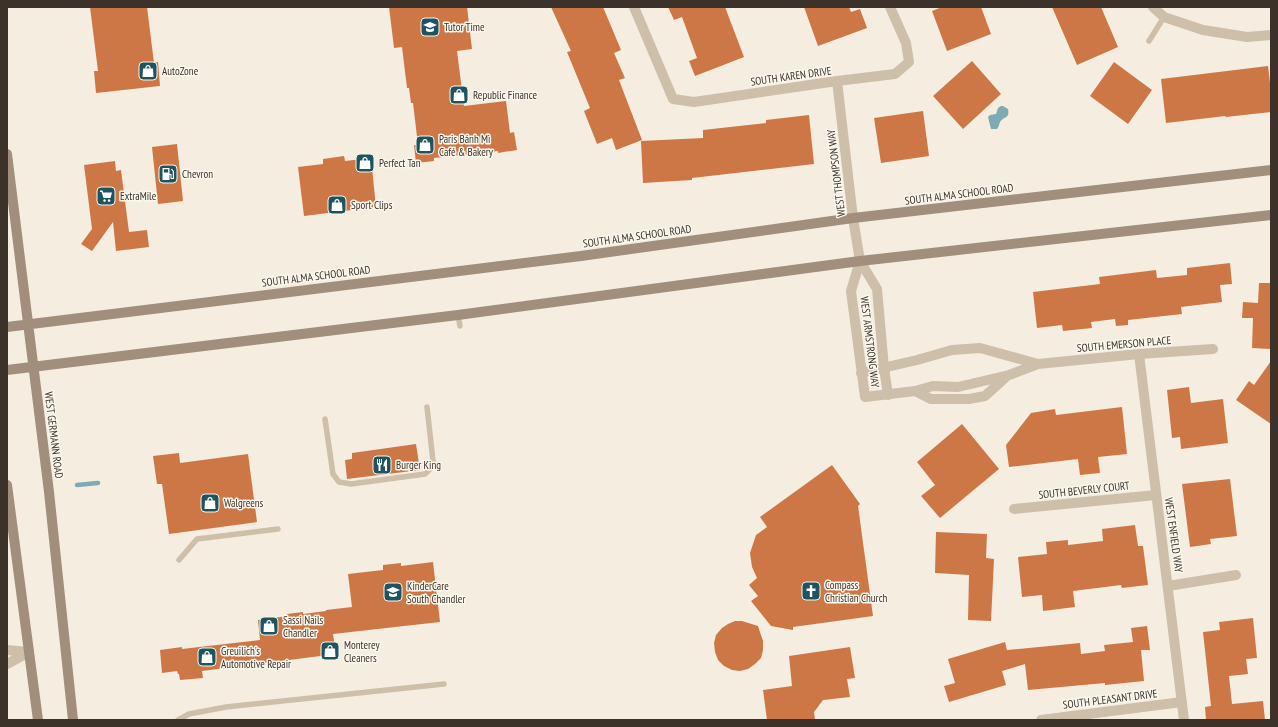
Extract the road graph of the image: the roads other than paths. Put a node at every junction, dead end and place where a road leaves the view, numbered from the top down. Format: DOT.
graph roads {
  1 [pos="634,7"];
  2 [pos="890,7"];
  3 [pos="1153,7"];
  4 [pos="1164,16"];
  5 [pos="1271,34"];
  6 [pos="1149,41"];
  7 [pos="837,81"];
  8 [pos="7,154"];
  9 [pos="1271,170"];
  10 [pos="1271,215"];
  11 [pos="853,218"];
  12 [pos="860,261"];
  13 [pos="458,315"];
  14 [pos="28,324"];
  15 [pos="460,326"];
  16 [pos="7,327"];
  17 [pos="1213,349"];
  18 [pos="1139,354"];
  19 [pos="1038,364"];
  20 [pos="34,368"];
  21 [pos="884,368"];
  22 [pos="7,370"];
  23 [pos="861,373"];
  24 [pos="1009,375"];
  25 [pos="915,390"];
  26 [pos="888,395"];
  27 [pos="865,398"];
  28 [pos="427,407"];
  29 [pos="325,419"];
  30 [pos="7,485"];
  31 [pos="1156,495"];
  32 [pos="1014,509"];
  33 [pos="278,529"];
  34 [pos="178,560"];
  35 [pos="1236,575"];
  36 [pos="1168,586"];
  37 [pos="7,650"];
  38 [pos="29,652"];
  39 [pos="7,664"];
  40 [pos="444,684"];
  41 [pos="1182,702"];
  42 [pos="38,720"];
  43 [pos="73,720"];
  44 [pos="178,720"];
  45 [pos="1041,720"];
  46 [pos="1184,720"];
  1 -- 7 [label="street, SOUTH KAREN DRIVE"];
  2 -- 7 [label="street, SOUTH KAREN DRIVE"];
  3 -- 4 [label="street"];
  4 -- 5 [label="street"];
  4 -- 6 [label="lane"];
  7 -- 11 [label="street, WEST THOMPSON WAY"];
  8 -- 14 [label="main road, WEST GERMANN ROAD"];
  9 -- 11 [label="main road, SOUTH ALMA SCHOOL ROAD"];
  10 -- 12 [label="main road"];
  11 -- 12 [label="street, WEST THOMPSON WAY"];
  11 -- 14 [label="main road, SOUTH ALMA SCHOOL ROAD"];
  12 -- 13 [label="main road"];
  12 -- 21 [label="street, WEST ARMSTRONG WAY"];
  12 -- 23 [label="street, WEST ARMSTRONG WAY"];
  13 -- 15 [label="lane"];
  13 -- 20 [label="main road"];
  14 -- 16 [label="main road, SOUTH ALMA SCHOOL ROAD"];
  14 -- 20 [label="main road, WEST GERMANN ROAD"];
  17 -- 18 [label="street, SOUTH EMERSON PLACE"];
  18 -- 19 [label="street, SOUTH EMERSON PLACE"];
  18 -- 31 [label="street, WEST ENFIELD WAY"];
  19 -- 21 [label="street, SOUTH EMERSON PLACE"];
  19 -- 24 [label="street, SOUTH EMERSON PLACE"];
  20 -- 22 [label="main road"];
  20 -- 43 [label="main road, WEST GERMANN ROAD"];
  21 -- 23 [label="street, SOUTH EMERSON PLACE"];
  21 -- 26 [label="street, WEST ARMSTRONG WAY"];
  23 -- 27 [label="street, WEST ARMSTRONG WAY"];
  24 -- 25 [label="street, SOUTH EMERSON PLACE"];
  24 -- 25 [label="street, SOUTH EMERSON PLACE"];
  25 -- 26 [label="street, SOUTH EMERSON PLACE"];
  26 -- 27 [label="street, SOUTH EMERSON PLACE"];
  28 -- 29 [label="lane"];
  30 -- 38 [label="main road"];
  31 -- 32 [label="street, SOUTH BEVERLY COURT"];
  31 -- 36 [label="street, WEST ENFIELD WAY"];
  33 -- 34 [label="lane"];
  35 -- 36 [label="street"];
  36 -- 41 [label="street, WEST ENFIELD WAY"];
  37 -- 38 [label="street"];
  38 -- 39 [label="street"];
  38 -- 42 [label="main road"];
  40 -- 44 [label="lane"];
  41 -- 45 [label="street, SOUTH PLEASANT DRIVE"];
  41 -- 46 [label="street, WEST ENFIELD WAY"];
}
